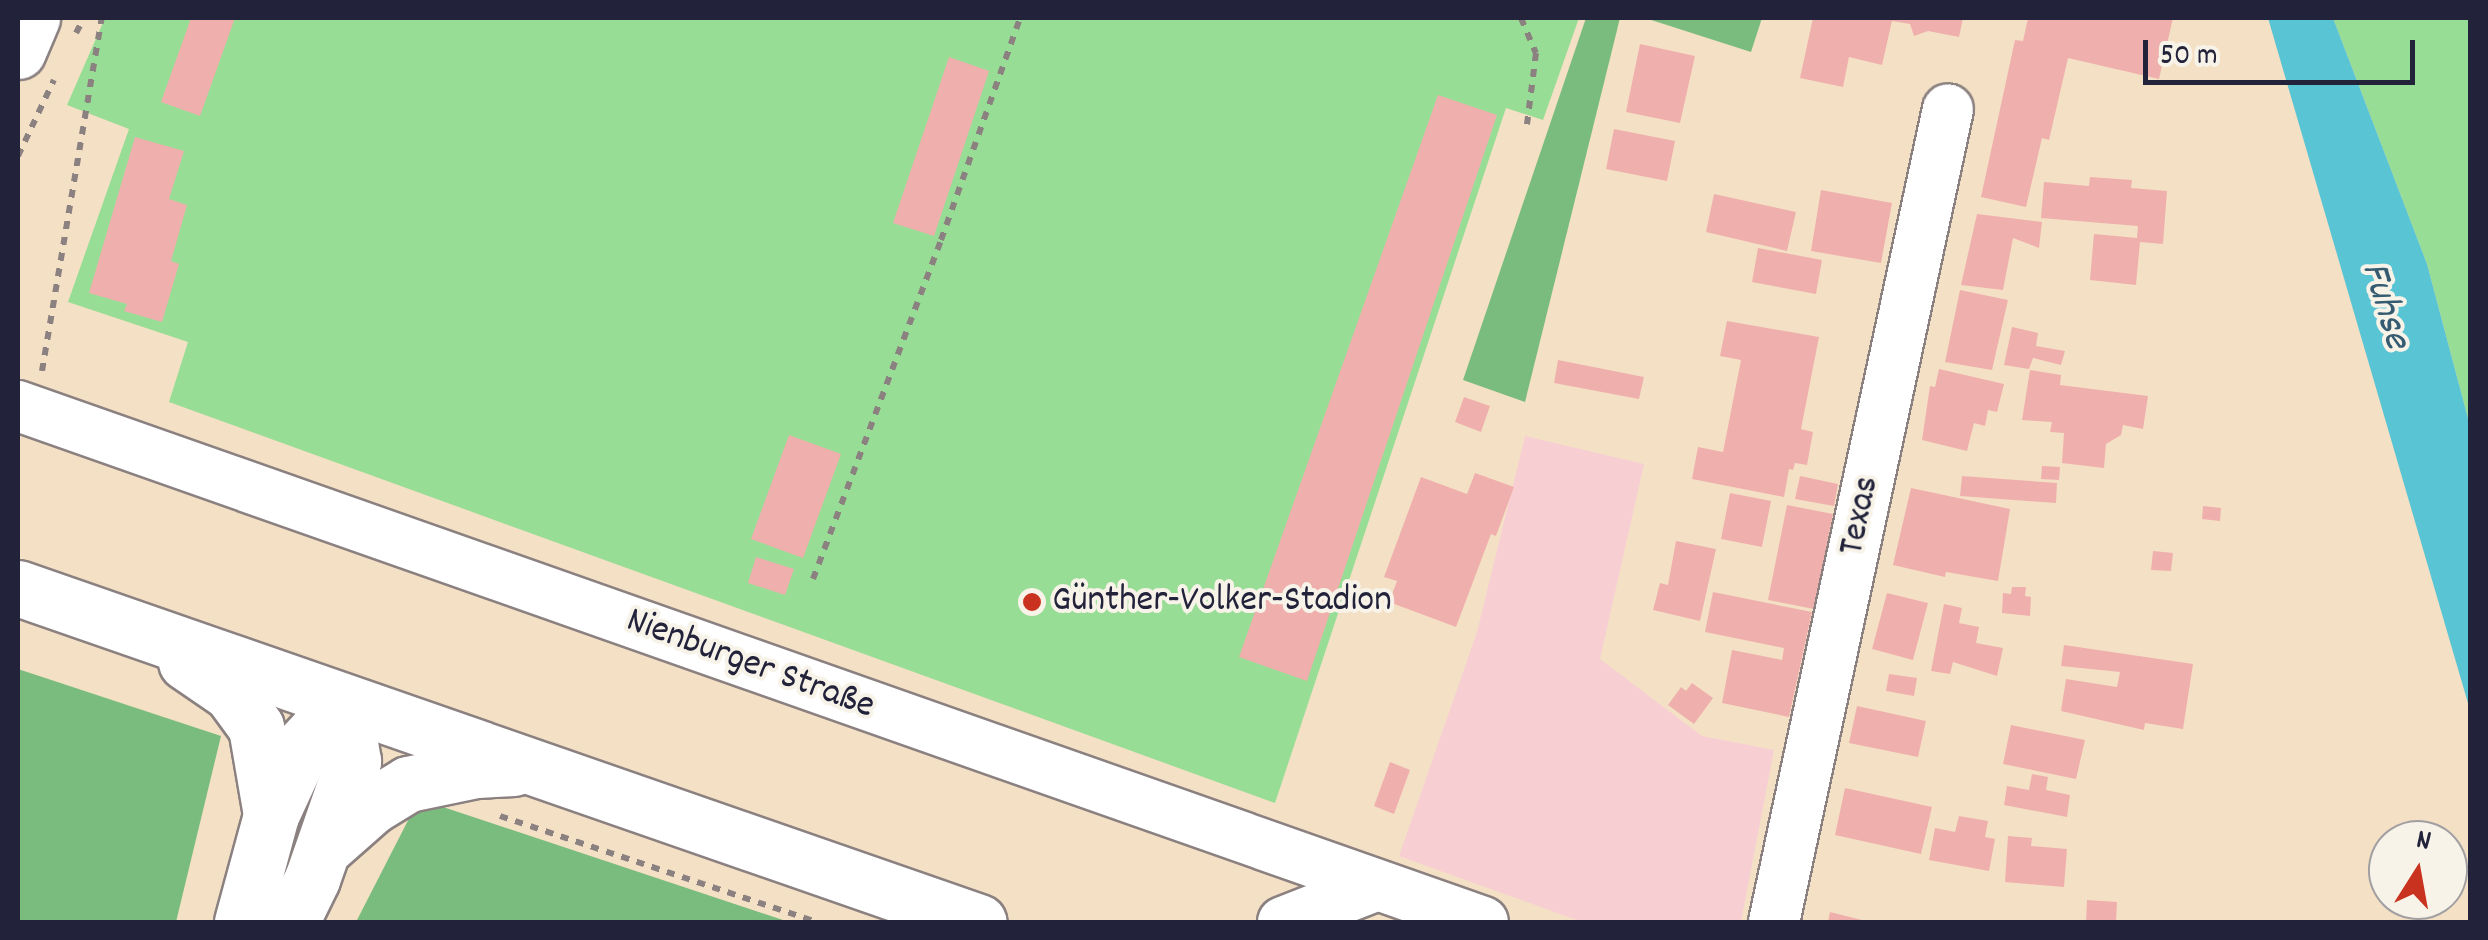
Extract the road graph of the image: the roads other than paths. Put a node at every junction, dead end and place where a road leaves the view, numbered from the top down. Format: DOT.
graph roads {
  1 [pos="32,18"];
  2 [pos="18,51"];
  3 [pos="1948,109"];
  4 [pos="26,408"];
  5 [pos="18,588"];
  6 [pos="100,616"];
  7 [pos="343,702"];
  8 [pos="532,768"];
  9 [pos="271,815"];
  10 [pos="323,849"];
  11 [pos="1375,886"];
  12 [pos="242,922"];
  13 [pos="292,922"];
  14 [pos="980,922"];
  15 [pos="1283,922"];
  16 [pos="1483,922"];
  17 [pos="1774,922"];
  1 -- 2 [label="main road"];
  3 -- 17 [label="street, Texas"];
  4 -- 11 [label="street, Nienburger Straße"];
  5 -- 6 [label="main road"];
  6 -- 7 [label="main road"];
  6 -- 9 [label="main road"];
  7 -- 8 [label="main road"];
  7 -- 9 [label="main road"];
  7 -- 10 [label="main road"];
  8 -- 10 [label="main road"];
  8 -- 14 [label="main road"];
  9 -- 12 [label="main road"];
  10 -- 13 [label="main road"];
  11 -- 15 [label="street"];
  11 -- 16 [label="street, Nienburger Straße"];
}
